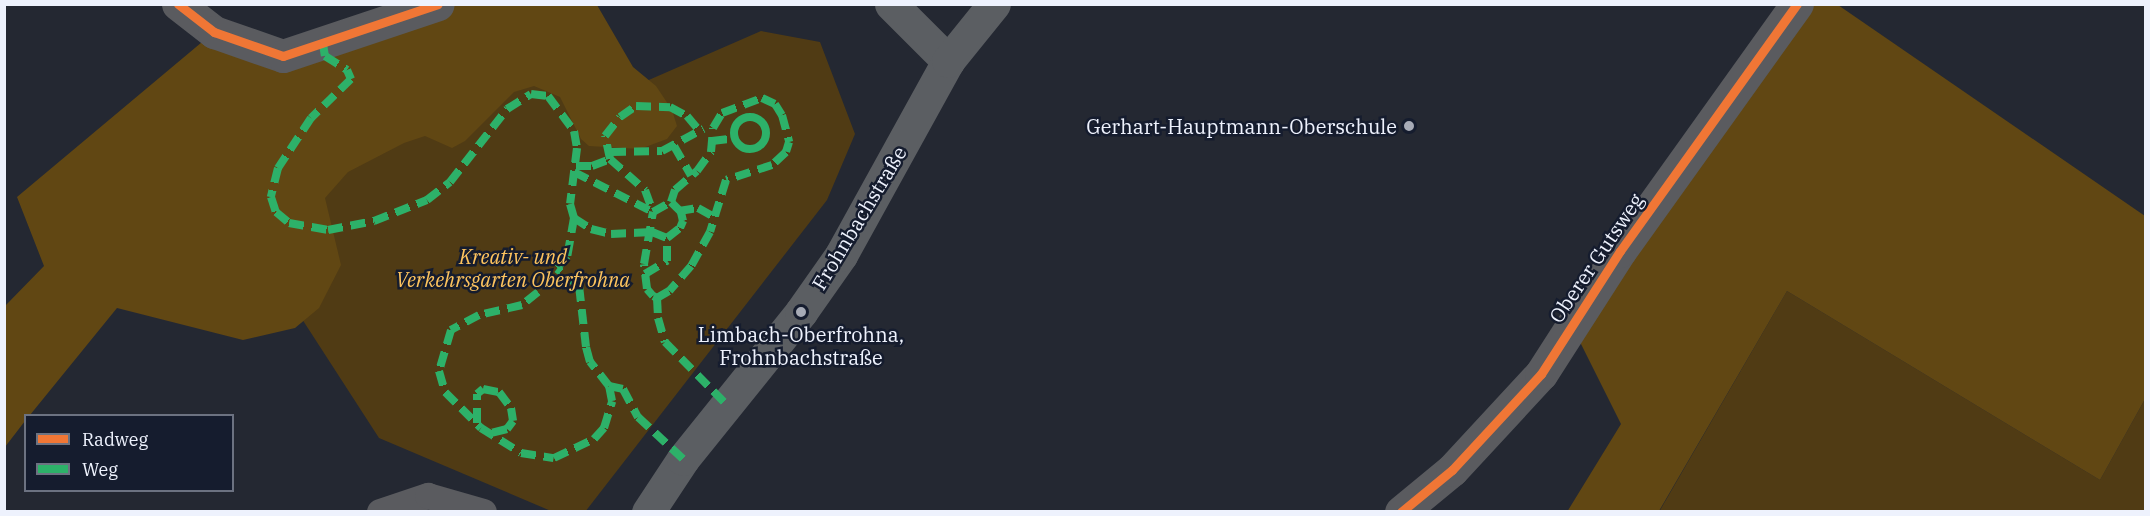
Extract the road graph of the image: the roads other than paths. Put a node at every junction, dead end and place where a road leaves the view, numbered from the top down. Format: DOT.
graph roads {
  1 [pos="178,4"];
  2 [pos="438,4"];
  3 [pos="891,4"];
  4 [pos="994,4"];
  5 [pos="1797,4"];
  6 [pos="948,61"];
  7 [pos="380,512"];
  8 [pos="484,512"];
  9 [pos="648,512"];
  10 [pos="1401,512"];
  1 -- 2 [label="street"];
  3 -- 6 [label="main road"];
  4 -- 6 [label="main road, Frohnbachstraße"];
  5 -- 10 [label="street, Oberer Gutsweg"];
  6 -- 9 [label="main road, Frohnbachstraße"];
  7 -- 8 [label="lane"];
}
